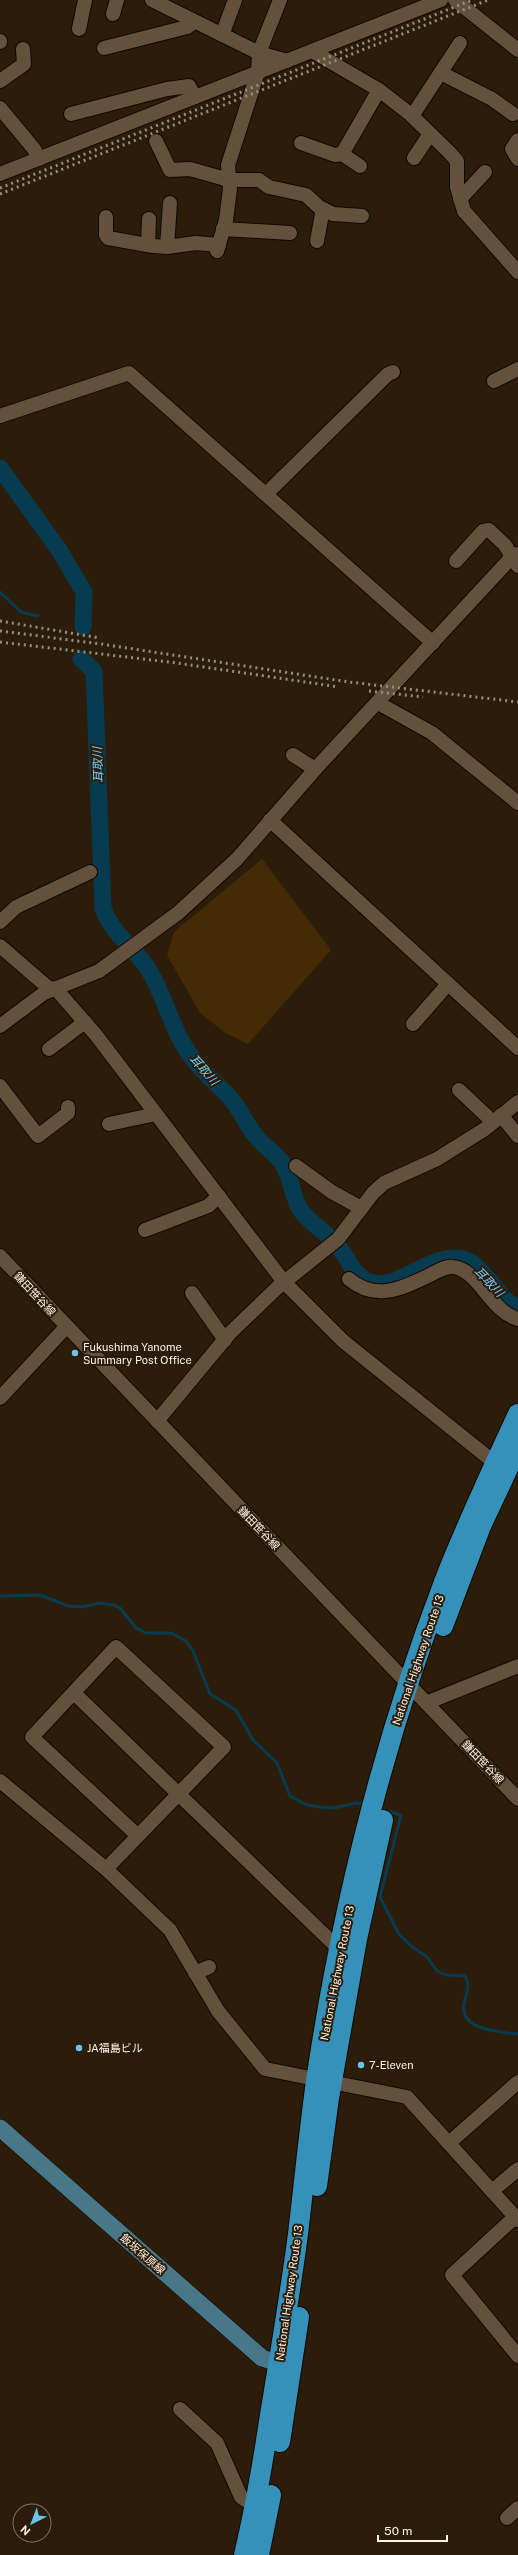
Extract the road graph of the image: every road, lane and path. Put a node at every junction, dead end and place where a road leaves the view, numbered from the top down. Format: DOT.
graph roads {
  1 [pos="85,0"];
  2 [pos="117,0"];
  3 [pos="152,0"];
  4 [pos="235,0"];
  5 [pos="280,0"];
  6 [pos="441,0"];
  7 [pos="455,0"];
  8 [pos="114,14"];
  9 [pos="194,22"];
  10 [pos="79,29"];
  11 [pos="222,36"];
  12 [pos="460,43"];
  13 [pos="104,48"];
  14 [pos="23,49"];
  15 [pos="518,50"];
  16 [pos="312,51"];
  17 [pos="259,53"];
  18 [pos="287,61"];
  19 [pos="258,72"];
  20 [pos="441,73"];
  21 [pos="0,81"];
  22 [pos="379,90"];
  23 [pos="195,97"];
  24 [pos="0,108"];
  25 [pos="71,114"];
  26 [pos="513,114"];
  27 [pos="412,116"];
  28 [pos="430,134"];
  29 [pos="518,140"];
  30 [pos="156,141"];
  31 [pos="301,143"];
  32 [pos="342,154"];
  33 [pos="414,158"];
  34 [pos="39,159"];
  35 [pos="518,159"];
  36 [pos="360,166"];
  37 [pos="485,172"];
  38 [pos="0,174"];
  39 [pos="229,180"];
  40 [pos="460,199"];
  41 [pos="170,203"];
  42 [pos="323,209"];
  43 [pos="362,216"];
  44 [pos="106,217"];
  45 [pos="149,219"];
  46 [pos="223,229"];
  47 [pos="290,233"];
  48 [pos="317,241"];
  49 [pos="148,246"];
  50 [pos="168,247"];
  51 [pos="518,272"];
  52 [pos="518,369"];
  53 [pos="393,372"];
  54 [pos="494,381"];
  55 [pos="0,416"];
  56 [pos="266,494"];
  57 [pos="516,559"];
  58 [pos="456,561"];
  59 [pos="433,643"];
  60 [pos="378,703"];
  61 [pos="293,756"];
  62 [pos="316,768"];
  63 [pos="518,803"];
  64 [pos="270,820"];
  65 [pos="90,872"];
  66 [pos="0,922"];
  67 [pos="0,946"];
  68 [pos="448,984"];
  69 [pos="53,989"];
  70 [pos="85,1022"];
  71 [pos="413,1024"];
  72 [pos="0,1026"];
  73 [pos="518,1048"];
  74 [pos="50,1049"];
  75 [pos="0,1086"];
  76 [pos="459,1090"];
  77 [pos="518,1102"];
  78 [pos="68,1107"];
  79 [pos="156,1114"];
  80 [pos="497,1119"];
  81 [pos="109,1124"];
  82 [pos="518,1136"];
  83 [pos="296,1166"];
  84 [pos="219,1196"];
  85 [pos="361,1208"];
  86 [pos="145,1230"];
  87 [pos="0,1256"];
  88 [pos="349,1279"];
  89 [pos="284,1282"];
  90 [pos="192,1293"];
  91 [pos="518,1319"];
  92 [pos="66,1327"];
  93 [pos="224,1340"];
  94 [pos="0,1398"];
  95 [pos="518,1414"];
  96 [pos="157,1421"];
  97 [pos="518,1447"];
  98 [pos="506,1470"];
  99 [pos="518,1666"];
  100 [pos="74,1693"];
  101 [pos="418,1694"];
  102 [pos="0,1781"];
  103 [pos="180,1792"];
  104 [pos="518,1799"];
  105 [pos="138,1836"];
  106 [pos="106,1869"];
  107 [pos="340,1950"];
  108 [pos="209,1967"];
  109 [pos="195,1973"];
  110 [pos="324,2082"];
  111 [pos="518,2082"];
  112 [pos="0,2128"];
  113 [pos="449,2143"];
  114 [pos="518,2168"];
  115 [pos="492,2191"];
  116 [pos="517,2219"];
  117 [pos="518,2356"];
  118 [pos="285,2366"];
  119 [pos="180,2410"];
  120 [pos="255,2506"];
  121 [pos="518,2508"];
  122 [pos="507,2518"];
  123 [pos="244,2555"];
  124 [pos="259,2555"];
  1 -- 10 [label="street"];
  2 -- 8 [label="street"];
  3 -- 9 [label="street"];
  4 -- 11 [label="street"];
  5 -- 17 [label="street"];
  6 -- 16 [label="street"];
  7 -- 15 [label="street"];
  9 -- 11 [label="street"];
  9 -- 13 [label="street"];
  11 -- 17 [label="street"];
  12 -- 20 [label="street"];
  14 -- 21 [label="street"];
  16 -- 18 [label="street"];
  16 -- 22 [label="street"];
  17 -- 18 [label="street"];
  17 -- 19 [label="street"];
  18 -- 19 [label="street"];
  19 -- 23 [label="street"];
  19 -- 39 [label="street"];
  20 -- 26 [label="street"];
  20 -- 27 [label="street"];
  22 -- 27 [label="street"];
  22 -- 32 [label="street"];
  23 -- 25 [label="street"];
  23 -- 34 [label="street"];
  24 -- 34 [label="street"];
  27 -- 28 [label="street"];
  28 -- 33 [label="street"];
  28 -- 40 [label="street"];
  29 -- 35 [label="street"];
  30 -- 39 [label="street"];
  31 -- 32 [label="street"];
  32 -- 36 [label="street"];
  34 -- 38 [label="street"];
  37 -- 40 [label="street"];
  39 -- 42 [label="street"];
  39 -- 46 [label="street"];
  40 -- 51 [label="street"];
  41 -- 50 [label="street"];
  42 -- 43 [label="street"];
  42 -- 48 [label="street"];
  44 -- 49 [label="street"];
  45 -- 49 [label="street"];
  46 -- 47 [label="street"];
  46 -- 50 [label="street"];
  49 -- 50 [label="street"];
  52 -- 54 [label="street"];
  53 -- 56 [label="street"];
  55 -- 56 [label="street"];
  56 -- 59 [label="street"];
  57 -- 58 [label="street"];
  57 -- 59 [label="street"];
  59 -- 60 [label="street"];
  60 -- 62 [label="street"];
  60 -- 63 [label="street"];
  61 -- 62 [label="street"];
  62 -- 64 [label="street"];
  64 -- 68 [label="street"];
  64 -- 69 [label="street"];
  65 -- 66 [label="street"];
  67 -- 69 [label="street"];
  68 -- 71 [label="street"];
  68 -- 73 [label="street"];
  69 -- 70 [label="street"];
  69 -- 72 [label="street"];
  70 -- 74 [label="street"];
  70 -- 79 [label="street"];
  75 -- 78 [label="street"];
  76 -- 80 [label="street"];
  77 -- 80 [label="street"];
  79 -- 81 [label="street"];
  79 -- 84 [label="street"];
  80 -- 82 [label="street"];
  80 -- 85 [label="street"];
  83 -- 85 [label="street"];
  84 -- 86 [label="street"];
  84 -- 89 [label="street"];
  85 -- 89 [label="street"];
  87 -- 92 [label="street, 鎌田笹谷線"];
  88 -- 91 [label="street"];
  89 -- 93 [label="street"];
  89 -- 98 [label="street"];
  90 -- 93 [label="street"];
  92 -- 94 [label="street"];
  92 -- 96 [label="street, 鎌田笹谷線"];
  93 -- 96 [label="street"];
  95 -- 98 [label="highway, National Highway Route 13"];
  96 -- 101 [label="street, 鎌田笹谷線"];
  97 -- 98 [label="highway, National Highway Route 13"];
  98 -- 101 [label="highway, National Highway Route 13"];
  99 -- 101 [label="street"];
  100 -- 103 [label="street"];
  100 -- 103 [label="street"];
  100 -- 105 [label="street"];
  101 -- 104 [label="street, 鎌田笹谷線"];
  101 -- 107 [label="highway, National Highway Route 13"];
  101 -- 110 [label="highway, National Highway Route 13"];
  102 -- 106 [label="street"];
  103 -- 105 [label="street"];
  103 -- 107 [label="street"];
  105 -- 106 [label="street"];
  106 -- 109 [label="street"];
  107 -- 110 [label="highway, National Highway Route 13"];
  108 -- 109 [label="street"];
  109 -- 110 [label="street"];
  110 -- 113 [label="street"];
  110 -- 118 [label="highway, National Highway Route 13"];
  111 -- 113 [label="street"];
  112 -- 118 [label="main road, 飯坂保原線"];
  113 -- 115 [label="street"];
  114 -- 115 [label="street"];
  115 -- 116 [label="street"];
  116 -- 117 [label="street"];
  118 -- 120 [label="highway, National Highway Route 13"];
  118 -- 124 [label="highway, National Highway Route 13"];
  119 -- 120 [label="street"];
  120 -- 123 [label="highway, National Highway Route 13"];
  121 -- 122 [label="street"];
}
